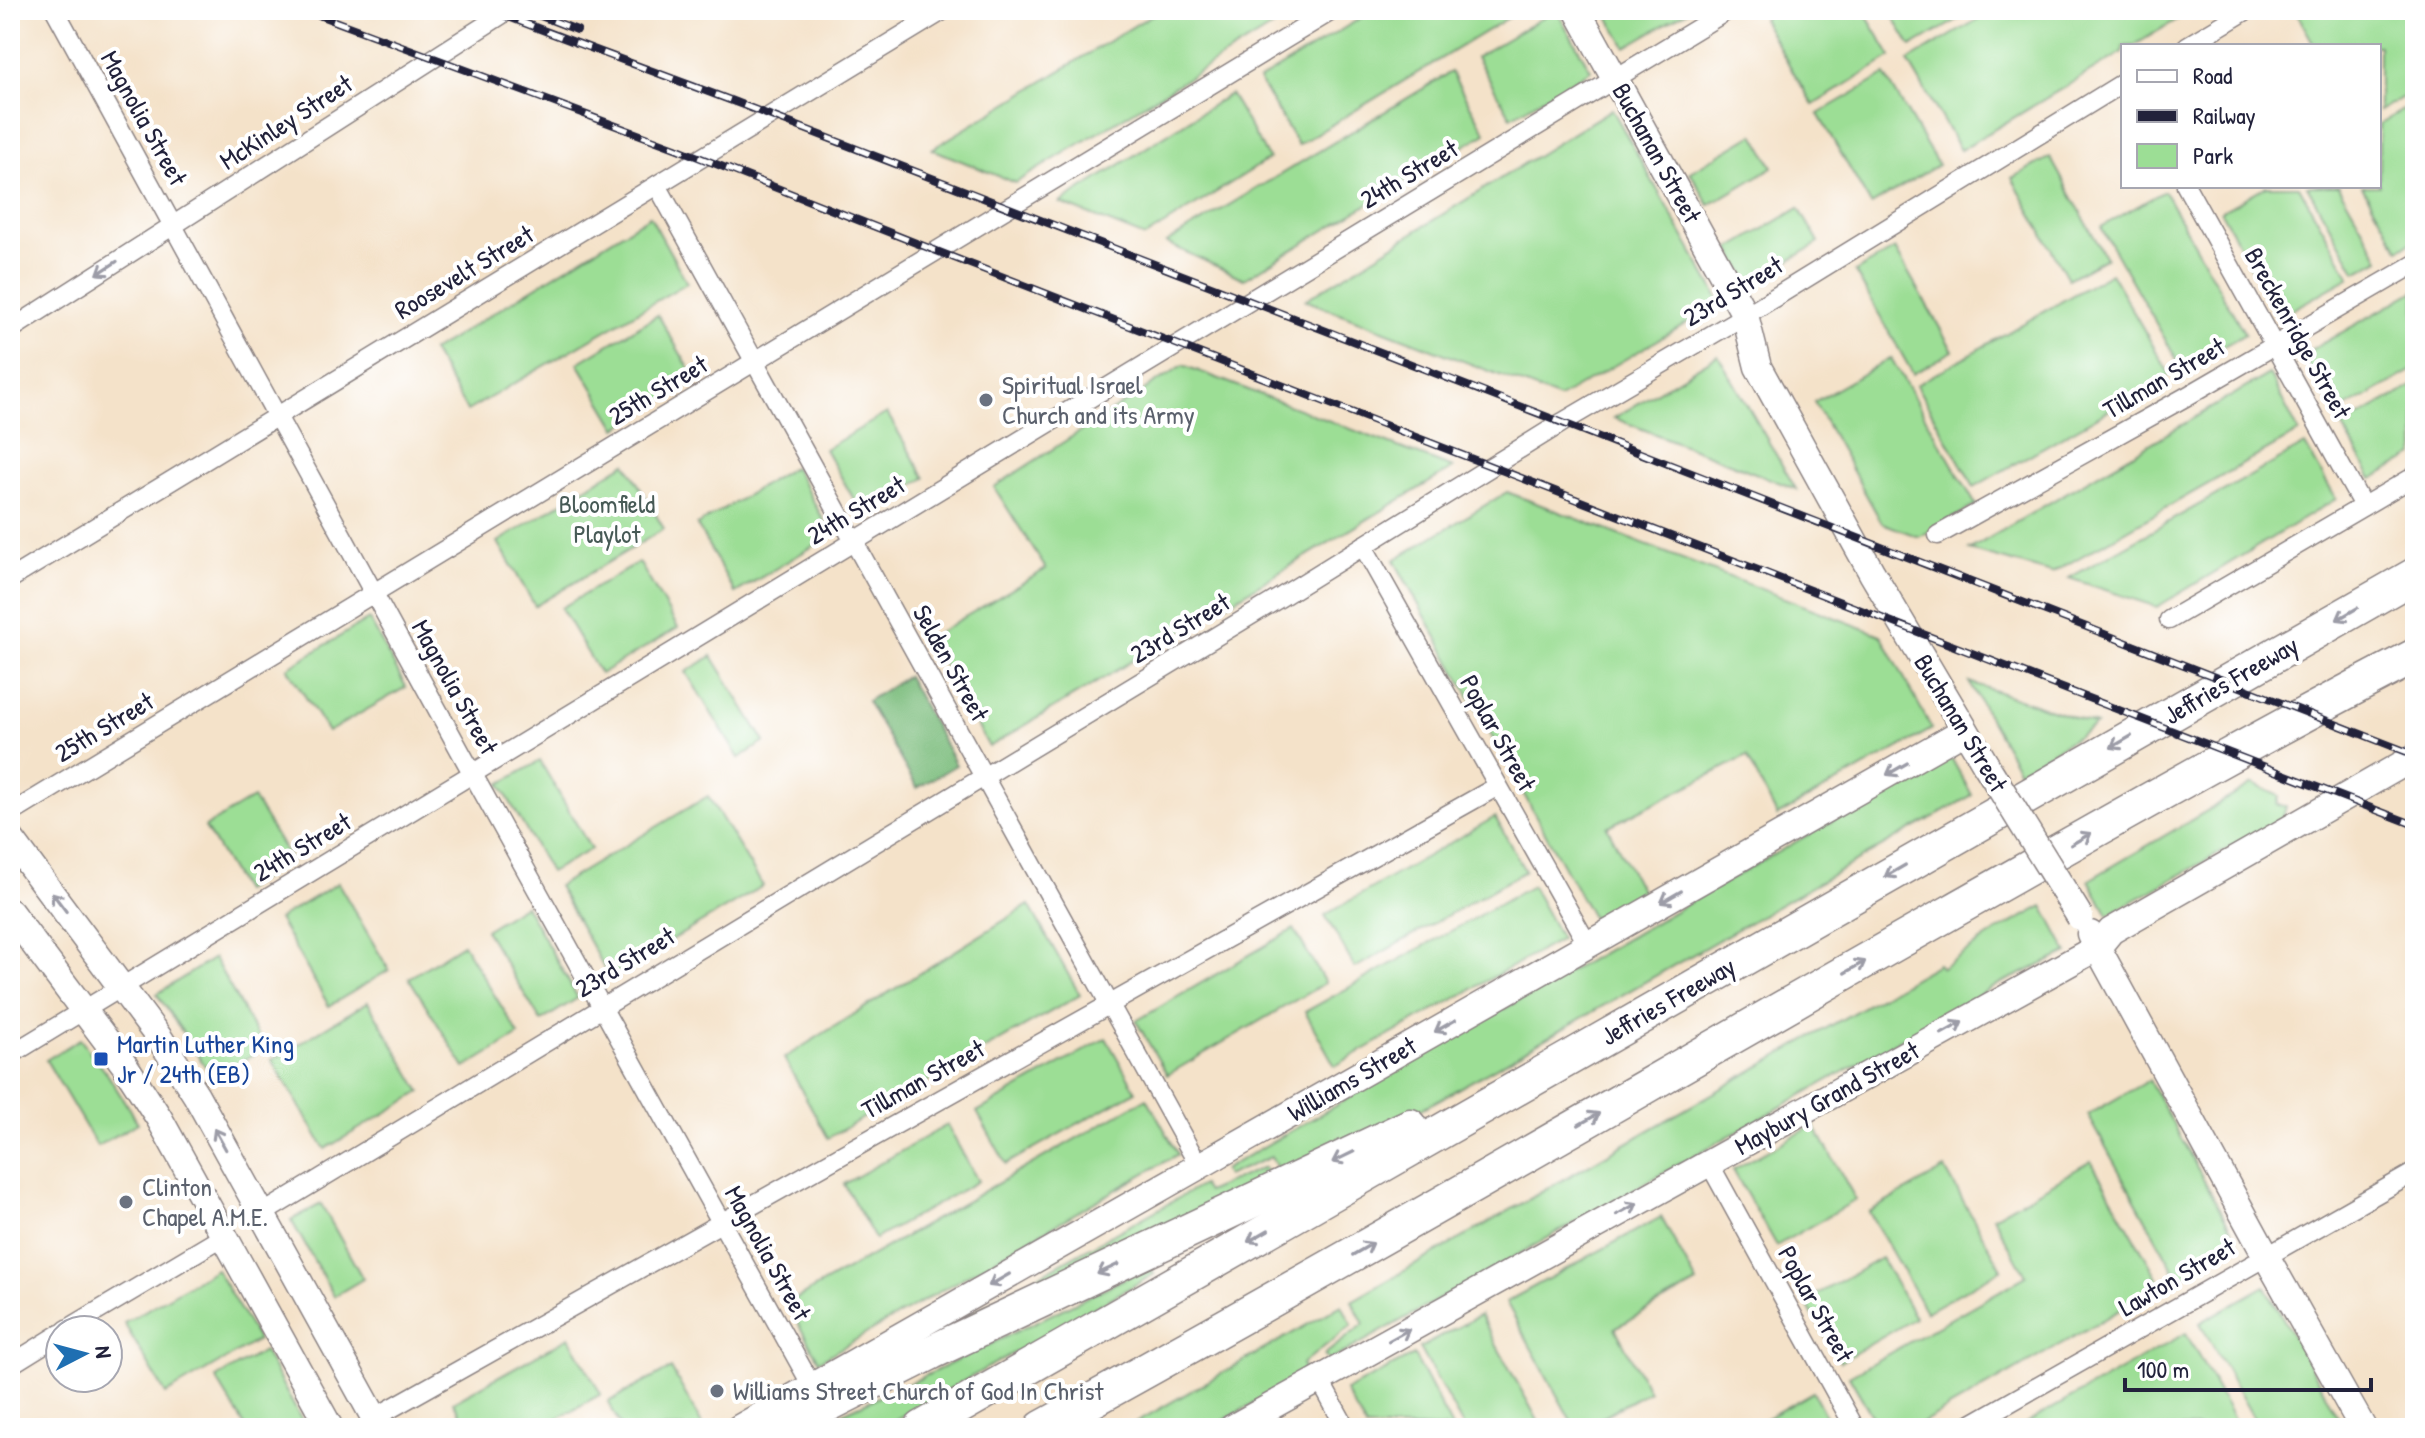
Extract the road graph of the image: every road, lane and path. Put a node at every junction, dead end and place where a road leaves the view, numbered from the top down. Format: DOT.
graph roads {
  1 [pos="55,10"];
  2 [pos="509,10"];
  3 [pos="944,10"];
  4 [pos="1333,10"];
  5 [pos="1577,10"];
  6 [pos="1728,10"];
  7 [pos="2247,10"];
  8 [pos="2190,44"];
  9 [pos="1615,79"];
  10 [pos="2121,84"];
  11 [pos="657,185"];
  12 [pos="2187,188"];
  13 [pos="173,226"];
  14 [pos="2415,264"];
  15 [pos="1745,315"];
  16 [pos="10,330"];
  17 [pos="2275,345"];
  18 [pos="755,362"];
  19 [pos="277,416"];
  20 [pos="2415,476"];
  21 [pos="2363,506"];
  22 [pos="1938,535"];
  23 [pos="854,542"];
  24 [pos="1363,546"];
  25 [pos="2415,575"];
  26 [pos="10,579"];
  27 [pos="374,593"];
  28 [pos="2169,620"];
  29 [pos="2415,656"];
  30 [pos="1965,730"];
  31 [pos="2415,757"];
  32 [pos="473,774"];
  33 [pos="984,776"];
  34 [pos="1498,786"];
  35 [pos="10,814"];
  36 [pos="10,838"];
  37 [pos="10,912"];
  38 [pos="83,934"];
  39 [pos="1588,945"];
  40 [pos="2098,947"];
  41 [pos="46,961"];
  42 [pos="122,987"];
  43 [pos="1666,1003"];
  44 [pos="1111,1004"];
  45 [pos="602,1007"];
  46 [pos="84,1010"];
  47 [pos="160,1039"];
  48 [pos="10,1055"];
  49 [pos="124,1064"];
  50 [pos="1709,1163"];
  51 [pos="1199,1166"];
  52 [pos="2415,1172"];
  53 [pos="262,1214"];
  54 [pos="721,1223"];
  55 [pos="224,1236"];
  56 [pos="2266,1256"];
  57 [pos="300,1283"];
  58 [pos="262,1304"];
  59 [pos="93,1314"];
  60 [pos="1247,1316"];
  61 [pos="44,1344"];
  62 [pos="334,1345"];
  63 [pos="10,1365"];
  64 [pos="299,1371"];
  65 [pos="1319,1379"];
  66 [pos="812,1386"];
  67 [pos="377,1423"];
  68 [pos="330,1428"];
  69 [pos="739,1428"];
  70 [pos="781,1428"];
  71 [pos="922,1428"];
  72 [pos="1042,1428"];
  73 [pos="1085,1428"];
  74 [pos="1232,1428"];
  75 [pos="1346,1428"];
  76 [pos="1855,1428"];
  77 [pos="1965,1428"];
  78 [pos="2363,1428"];
  1 -- 13 [label="street, Magnolia Street"];
  2 -- 13 [label="street, McKinley Street"];
  3 -- 11 [label="street, Roosevelt Street"];
  4 -- 18 [label="street, 25th Street"];
  5 -- 9 [label="street, Buchanan Street"];
  6 -- 9 [label="street, 24th Street"];
  7 -- 8 [label="street"];
  9 -- 15 [label="street, Buchanan Street"];
  9 -- 23 [label="street, 24th Street"];
  10 -- 15 [label="street, 23rd Street"];
  11 -- 18 [label="street, Selden Street"];
  11 -- 19 [label="street, Roosevelt Street"];
  12 -- 17 [label="street, Breckenridge Street"];
  13 -- 16 [label="street, McKinley Street, one-way"];
  13 -- 19 [label="street, Magnolia Street"];
  14 -- 17 [label="street, Tillman Street"];
  15 -- 24 [label="street, 23rd Street"];
  15 -- 30 [label="street, Buchanan Street"];
  17 -- 21 [label="street, Breckenridge Street"];
  17 -- 22 [label="street, Tillman Street"];
  18 -- 23 [label="street, Selden Street"];
  18 -- 27 [label="street, 25th Street"];
  19 -- 26 [label="street, Roosevelt Street"];
  19 -- 27 [label="street, Magnolia Street"];
  20 -- 21 [label="street"];
  21 -- 28 [label="street"];
  23 -- 32 [label="street, 24th Street"];
  23 -- 33 [label="street, Selden Street"];
  24 -- 33 [label="street, 23rd Street"];
  24 -- 34 [label="street, Poplar Street"];
  25 -- 43 [label="highway, Jeffries Freeway, one-way"];
  27 -- 32 [label="street, Magnolia Street"];
  27 -- 35 [label="street, 25th Street"];
  60 -- 29 [label="highway, one-way"];
  30 -- 39 [label="street, Williams Street, one-way"];
  30 -- 40 [label="street, Buchanan Street, bridge"];
  31 -- 40 [label="street, Maybury Grand Street"];
  32 -- 42 [label="street, 24th Street"];
  32 -- 45 [label="street, Magnolia Street"];
  33 -- 44 [label="street, Selden Street"];
  33 -- 45 [label="street, 23rd Street"];
  34 -- 39 [label="street, Poplar Street"];
  34 -- 44 [label="street, Tillman Street"];
  38 -- 36 [label="street, one-way"];
  37 -- 41 [label="street"];
  38 -- 41 [label="street"];
  38 -- 42 [label="street"];
  39 -- 51 [label="street, Williams Street, one-way"];
  50 -- 40 [label="street, Maybury Grand Street, one-way"];
  40 -- 56 [label="street, Buchanan Street"];
  41 -- 46 [label="street"];
  42 -- 46 [label="street, 24th Street"];
  42 -- 47 [label="street"];
  43 -- 70 [label="highway, one-way"];
  43 -- 71 [label="highway, Jeffries Freeway, one-way"];
  44 -- 51 [label="street, Selden Street"];
  44 -- 54 [label="street, Tillman Street"];
  45 -- 53 [label="street, 23rd Street"];
  45 -- 54 [label="street, Magnolia Street"];
  46 -- 48 [label="street, 24th Street"];
  46 -- 49 [label="street"];
  47 -- 49 [label="street"];
  53 -- 47 [label="street, one-way"];
  49 -- 55 [label="street"];
  65 -- 50 [label="street, Maybury Grand Street, one-way"];
  50 -- 76 [label="street, Poplar Street"];
  51 -- 66 [label="street, Williams Street, one-way"];
  52 -- 56 [label="street, Lawton Street"];
  53 -- 57 [label="street"];
  54 -- 66 [label="street, Magnolia Street"];
  54 -- 67 [label="street, Tillman Street"];
  55 -- 58 [label="street"];
  55 -- 59 [label="street"];
  56 -- 77 [label="street, Lawton Street"];
  56 -- 78 [label="street, Buchanan Street"];
  57 -- 58 [label="street"];
  57 -- 62 [label="street"];
  58 -- 64 [label="street"];
  60 -- 72 [label="highway"];
  60 -- 73 [label="highway"];
  61 -- 63 [label="street"];
  62 -- 64 [label="street"];
  62 -- 67 [label="street"];
  64 -- 68 [label="street"];
  65 -- 74 [label="street, Maybury Grand Street"];
  65 -- 75 [label="street"];
  66 -- 69 [label="street, Williams Street"];
}
